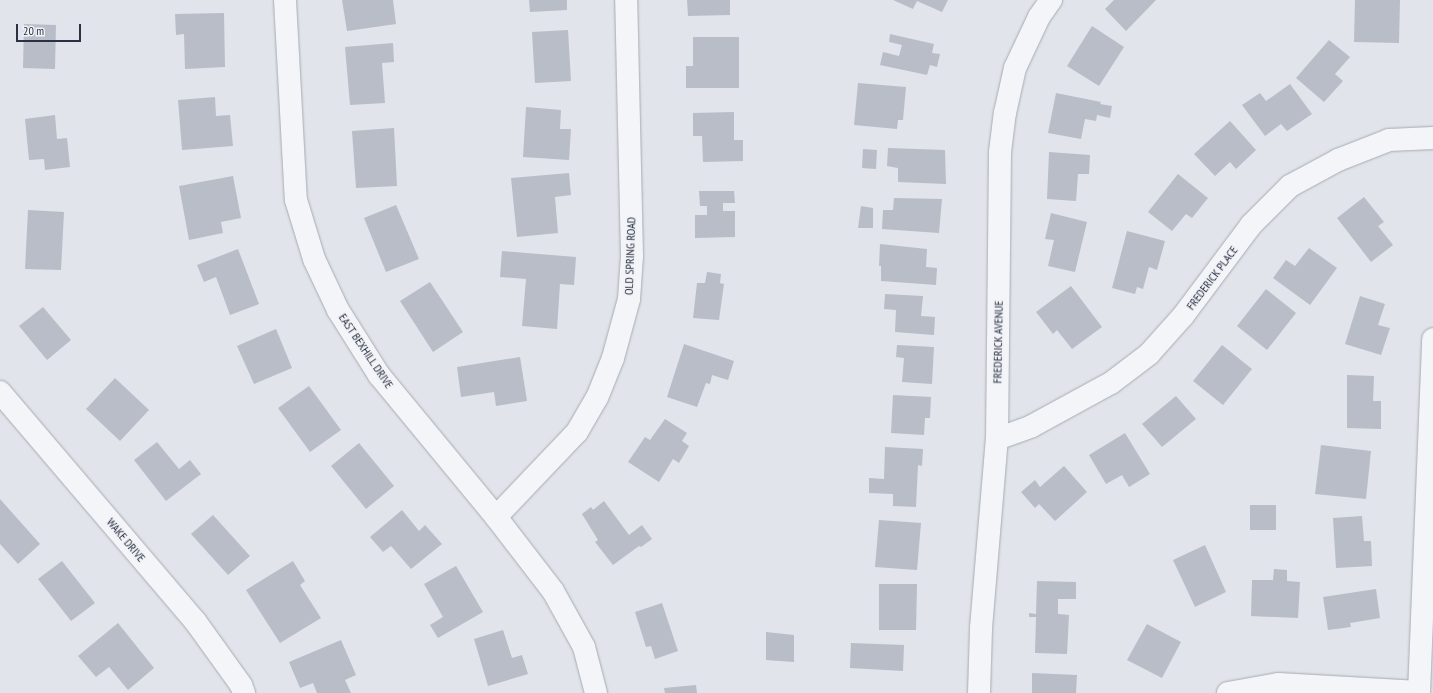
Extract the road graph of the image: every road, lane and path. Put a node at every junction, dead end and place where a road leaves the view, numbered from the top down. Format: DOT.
graph roads {
  1 [pos="285,0"];
  2 [pos="626,0"];
  3 [pos="1051,0"];
  4 [pos="1433,138"];
  5 [pos="1433,339"];
  6 [pos="0,392"];
  7 [pos="997,439"];
  8 [pos="496,517"];
  9 [pos="1419,692"];
  10 [pos="244,693"];
  11 [pos="596,693"];
  12 [pos="979,693"];
  13 [pos="1228,693"];
  1 -- 8 [label="street, EAST BEXHILL DRIVE"];
  2 -- 8 [label="street, OLD SPRING ROAD"];
  3 -- 7 [label="street, FREDERICK AVENUE"];
  4 -- 7 [label="street, FREDERICK PLACE"];
  5 -- 9 [label="street"];
  6 -- 10 [label="street, WAKE DRIVE"];
  7 -- 12 [label="street, FREDERICK AVENUE"];
  8 -- 11 [label="street, EAST BEXHILL DRIVE"];
  9 -- 13 [label="street"];
}
